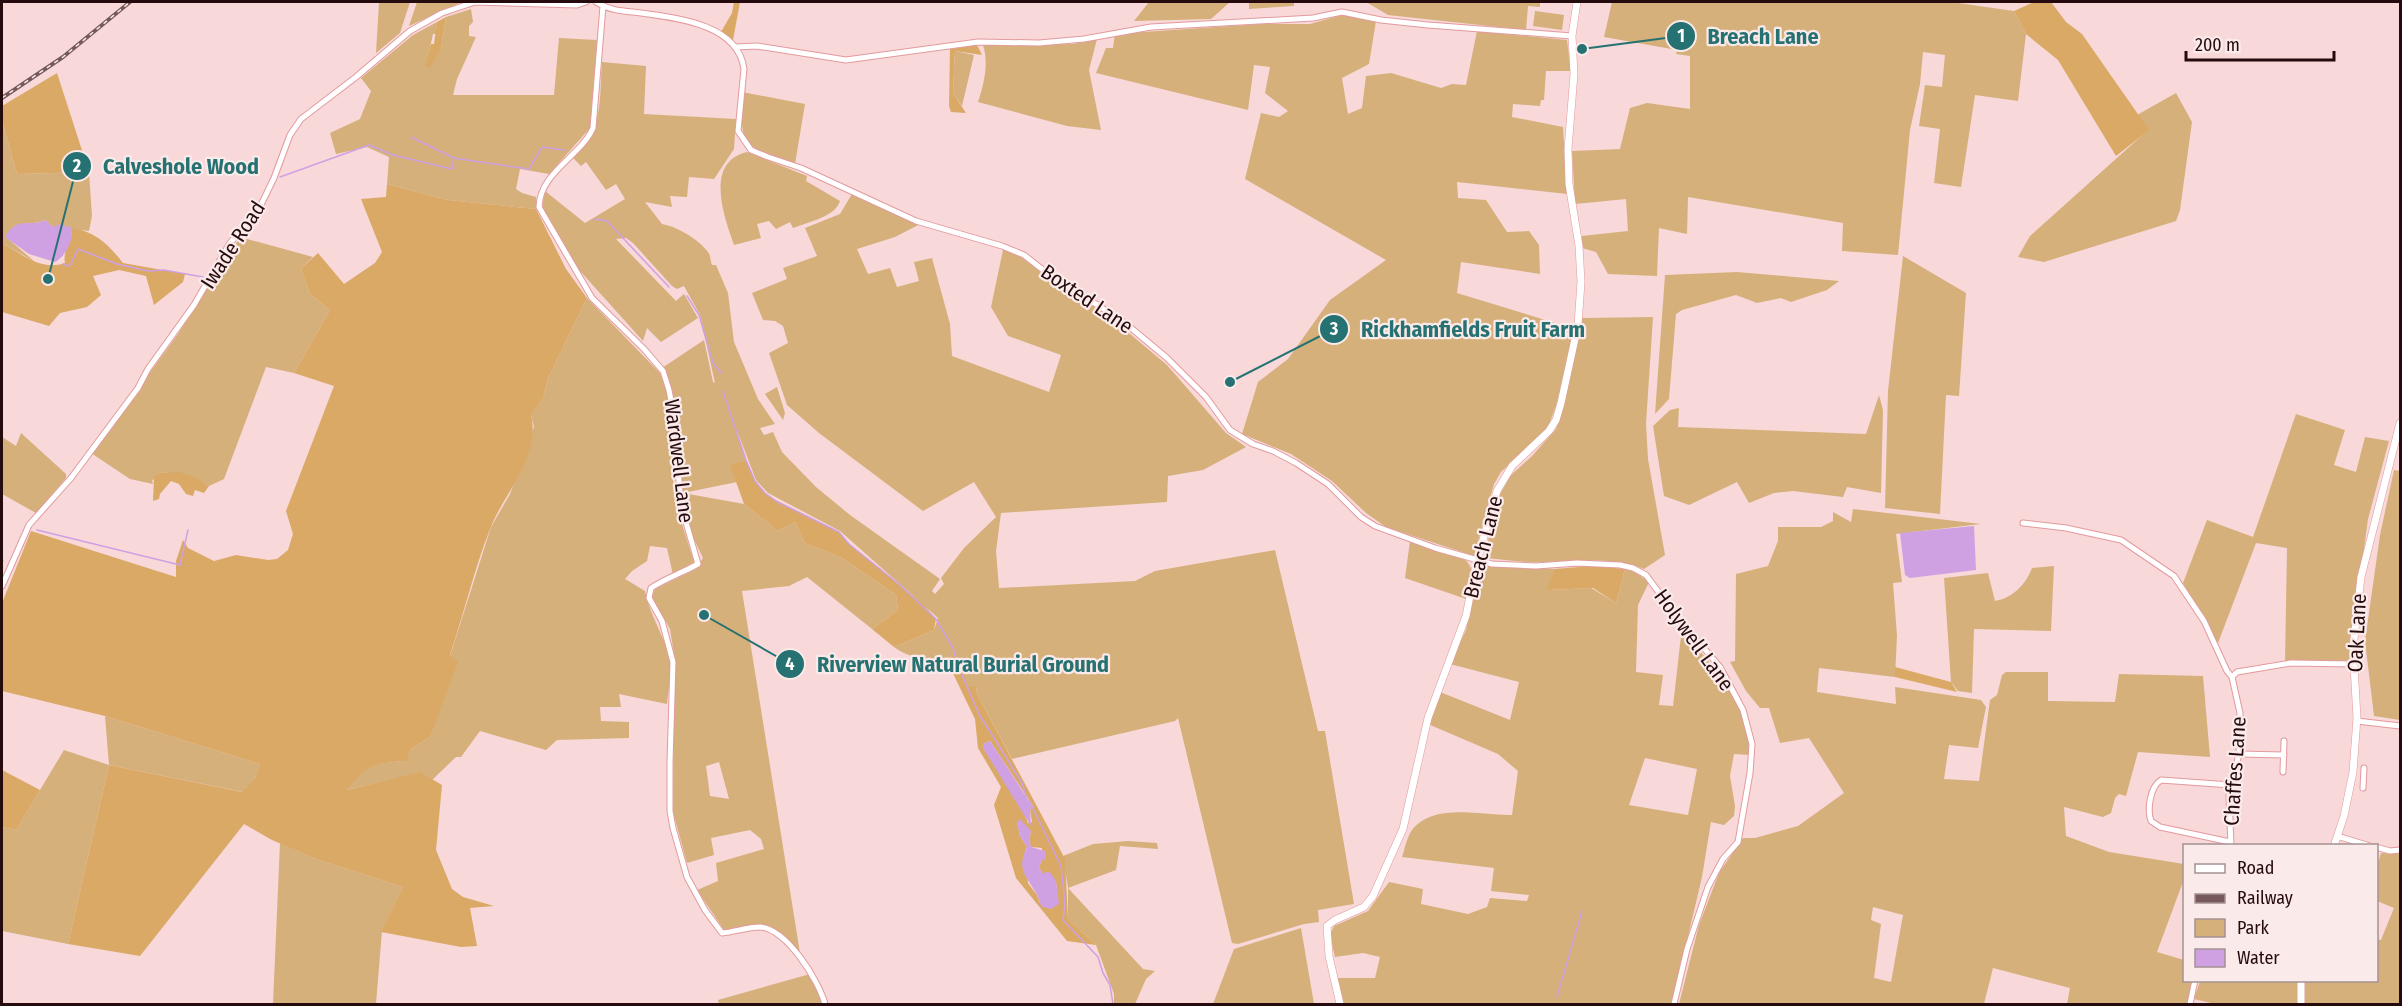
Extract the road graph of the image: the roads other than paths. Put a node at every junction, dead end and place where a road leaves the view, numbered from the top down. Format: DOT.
graph roads {
  1 [pos="586,2"];
  2 [pos="597,2"];
  3 [pos="1577,2"];
  4 [pos="603,6"];
  5 [pos="1572,36"];
  6 [pos="735,47"];
  7 [pos="2400,423"];
  8 [pos="2023,523"];
  9 [pos="1477,561"];
  10 [pos="2,586"];
  11 [pos="2353,664"];
  12 [pos="2232,677"];
  13 [pos="2357,721"];
  14 [pos="2400,726"];
  15 [pos="2284,741"];
  16 [pos="2239,754"];
  17 [pos="2284,755"];
  18 [pos="2364,768"];
  19 [pos="2283,772"];
  20 [pos="2353,778"];
  21 [pos="2364,778"];
  22 [pos="2231,784"];
  23 [pos="2363,788"];
  24 [pos="2337,836"];
  25 [pos="2231,844"];
  26 [pos="2335,844"];
  27 [pos="2363,844"];
  28 [pos="2378,848"];
  29 [pos="2400,850"];
  30 [pos="2195,982"];
  31 [pos="2301,982"];
  32 [pos="825,1005"];
  33 [pos="1340,1005"];
  34 [pos="1674,1005"];
  35 [pos="2190,1005"];
  36 [pos="2301,1005"];
  1 -- 10 [label="street, Iwade Road"];
  2 -- 4 [label="street"];
  3 -- 5 [label="street, Breach Lane"];
  4 -- 6 [label="street"];
  4 -- 32 [label="street, Wardwell Lane"];
  5 -- 6 [label="street"];
  5 -- 9 [label="street, Breach Lane"];
  6 -- 9 [label="street, Boxted Lane"];
  7 -- 11 [label="street, Oak Lane"];
  8 -- 12 [label="street, Chaffes Lane"];
  9 -- 33 [label="street, Breach Lane"];
  9 -- 34 [label="street, Holywell Lane"];
  11 -- 12 [label="street"];
  11 -- 13 [label="street, Oak Lane"];
  12 -- 16 [label="street, Chaffes Lane"];
  13 -- 14 [label="street"];
  13 -- 20 [label="street, Oak Lane"];
  15 -- 17 [label="street"];
  16 -- 17 [label="street"];
  16 -- 22 [label="street, Chaffes Lane"];
  17 -- 19 [label="street"];
  18 -- 21 [label="street"];
  20 -- 21 [label="street"];
  20 -- 24 [label="street, Oak Lane"];
  21 -- 23 [label="street"];
  22 -- 25 [label="street, Chaffes Lane"];
  22 -- 25 [label="street"];
  24 -- 26 [label="street, Oak Lane"];
  24 -- 27 [label="street"];
  28 -- 29 [label="street"];
  30 -- 35 [label="street"];
  31 -- 36 [label="street"];
}
